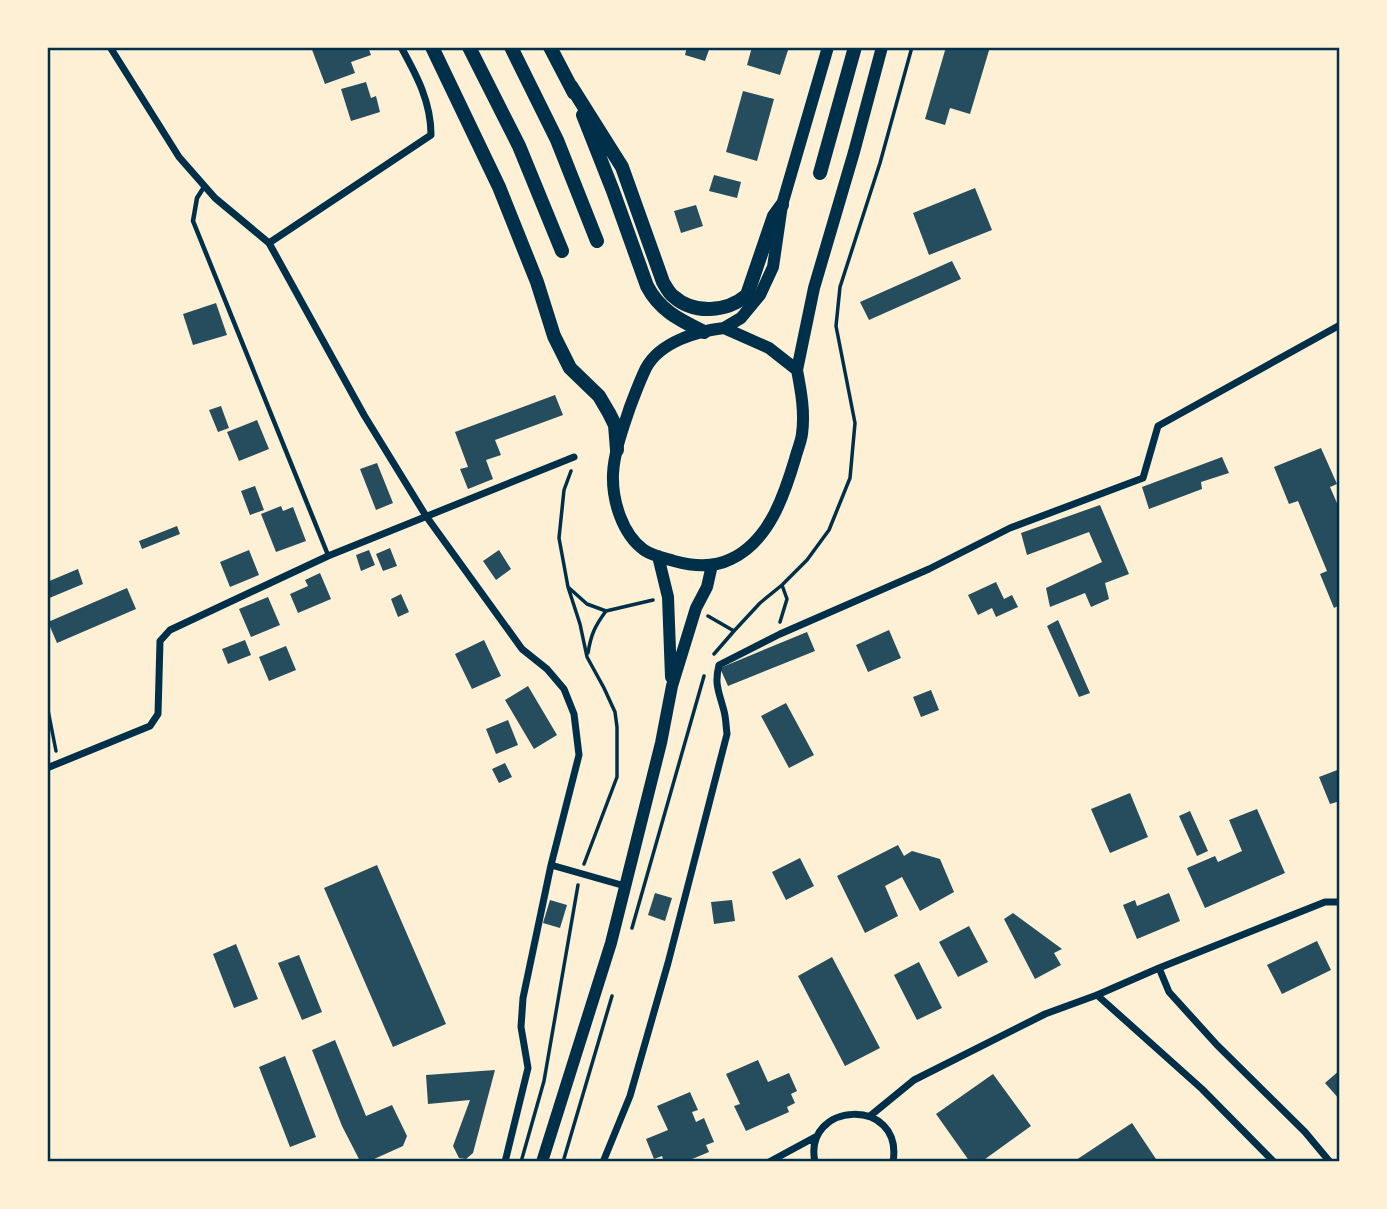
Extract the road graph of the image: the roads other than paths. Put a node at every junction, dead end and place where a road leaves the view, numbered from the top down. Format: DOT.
graph roads {
  1 [pos="110,47"];
  2 [pos="401,47"];
  3 [pos="432,47"];
  4 [pos="469,47"];
  5 [pos="511,47"];
  6 [pos="550,47"];
  7 [pos="828,47"];
  8 [pos="855,47"];
  9 [pos="882,47"];
  10 [pos="571,86"];
  11 [pos="820,173"];
  12 [pos="204,186"];
  13 [pos="782,205"];
  14 [pos="597,241"];
  15 [pos="269,243"];
  16 [pos="562,251"];
  17 [pos="1340,325"];
  18 [pos="724,328"];
  19 [pos="704,332"];
  20 [pos="797,370"];
  21 [pos="617,450"];
  22 [pos="574,457"];
  23 [pos="426,516"];
  24 [pos="328,556"];
  25 [pos="658,556"];
  26 [pos="712,565"];
  27 [pos="672,686"];
  28 [pos="47,768"];
  29 [pos="551,865"];
  30 [pos="625,886"];
  31 [pos="1340,902"];
  32 [pos="1159,968"];
  33 [pos="1097,995"];
  34 [pos="870,1116"];
  35 [pos="817,1136"];
  36 [pos="505,1162"];
  37 [pos="542,1162"];
  38 [pos="603,1162"];
  39 [pos="769,1162"];
  40 [pos="816,1162"];
  41 [pos="893,1162"];
  42 [pos="1274,1162"];
  43 [pos="1329,1162"];
  1 -- 12 [label="street"];
  2 -- 15 [label="street"];
  3 -- 21 [label="highway"];
  4 -- 16 [label="highway"];
  5 -- 14 [label="highway"];
  6 -- 10 [label="highway"];
  7 -- 13 [label="main road"];
  8 -- 11 [label="highway"];
  9 -- 20 [label="main road"];
  10 -- 13 [label="highway"];
  10 -- 19 [label="highway"];
  12 -- 15 [label="street"];
  12 -- 24 [label="lane"];
  13 -- 18 [label="main road"];
  15 -- 23 [label="street"];
  17 -- 38 [label="street"];
  18 -- 19 [label="main road"];
  18 -- 20 [label="main road"];
  19 -- 21 [label="main road"];
  20 -- 26 [label="main road"];
  21 -- 25 [label="main road"];
  22 -- 23 [label="street"];
  23 -- 24 [label="street"];
  23 -- 29 [label="street"];
  24 -- 28 [label="street"];
  25 -- 26 [label="main road"];
  25 -- 27 [label="main road"];
  26 -- 27 [label="main road"];
  27 -- 30 [label="main road"];
  29 -- 30 [label="street"];
  29 -- 36 [label="street"];
  30 -- 37 [label="main road"];
  31 -- 32 [label="street"];
  32 -- 33 [label="street"];
  32 -- 43 [label="street"];
  33 -- 34 [label="street"];
  33 -- 42 [label="street"];
  34 -- 35 [label="street"];
  34 -- 41 [label="street"];
  35 -- 39 [label="street"];
  35 -- 40 [label="street"];
}
